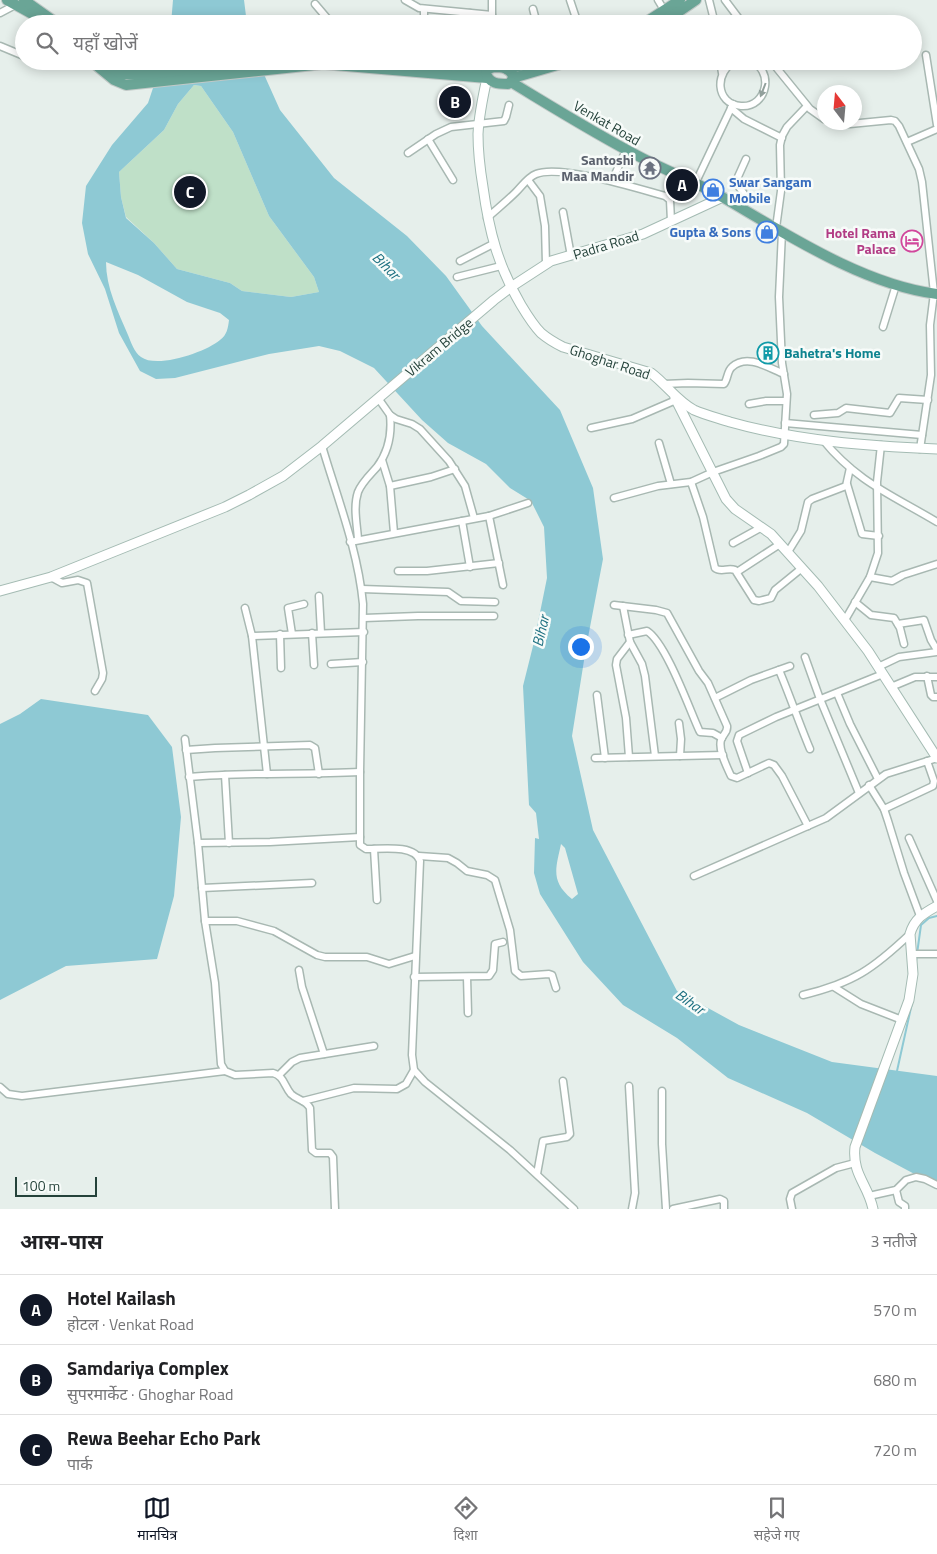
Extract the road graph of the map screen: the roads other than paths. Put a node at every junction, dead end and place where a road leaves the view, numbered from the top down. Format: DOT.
graph roads {
  1 [pos="405,0"];
  2 [pos="492,0"];
  3 [pos="570,0"];
  4 [pos="658,0"];
  5 [pos="680,0"];
  6 [pos="696,0"];
  7 [pos="709,0"];
  8 [pos="725,0"];
  9 [pos="19,1"];
  10 [pos="316,4"];
  11 [pos="424,8"];
  12 [pos="533,9"];
  13 [pos="664,10"];
  14 [pos="0,13"];
  15 [pos="470,13"];
  16 [pos="35,15"];
  17 [pos="43,15"];
  18 [pos="325,15"];
  19 [pos="424,15"];
  20 [pos="492,15"];
  21 [pos="535,15"];
  22 [pos="575,15"];
  23 [pos="656,15"];
  24 [pos="674,15"];
  25 [pos="713,15"];
  26 [pos="736,15"];
  27 [pos="0,46"];
  28 [pos="15,52"];
  29 [pos="926,55"];
  30 [pos="102,70"];
  31 [pos="115,70"];
  32 [pos="184,70"];
  33 [pos="245,70"];
  34 [pos="490,70"];
  35 [pos="490,70"];
  36 [pos="505,70"];
  37 [pos="522,70"];
  38 [pos="534,70"];
  39 [pos="722,70"];
  40 [pos="725,70"];
  41 [pos="761,70"];
  42 [pos="778,70"];
  43 [pos="722,73"];
  44 [pos="510,76"];
  45 [pos="126,80"];
  46 [pos="509,106"];
  47 [pos="732,106"];
  48 [pos="807,106"];
  49 [pos="817,114"];
  50 [pos="862,123"];
  51 [pos="478,125"];
  52 [pos="937,125"];
  53 [pos="937,129"];
  54 [pos="782,138"];
  55 [pos="428,139"];
  56 [pos="906,142"];
  57 [pos="626,150"];
  58 [pos="408,152"];
  59 [pos="746,159"];
  60 [pos="453,180"];
  61 [pos="528,180"];
  62 [pos="612,182"];
  63 [pos="695,184"];
  64 [pos="722,197"];
  65 [pos="740,208"];
  66 [pos="563,212"];
  67 [pos="487,218"];
  68 [pos="671,221"];
  69 [pos="779,230"];
  70 [pos="493,244"];
  71 [pos="571,256"];
  72 [pos="460,261"];
  73 [pos="546,264"];
  74 [pos="501,266"];
  75 [pos="457,276"];
  76 [pos="896,285"];
  77 [pos="511,287"];
  78 [pos="936,294"];
  79 [pos="494,300"];
  80 [pos="883,328"];
  81 [pos="934,346"];
  82 [pos="784,374"];
  83 [pos="664,384"];
  84 [pos="380,396"];
  85 [pos="674,396"];
  86 [pos="928,400"];
  87 [pos="786,401"];
  88 [pos="749,404"];
  89 [pos="390,415"];
  90 [pos="814,415"];
  91 [pos="785,423"];
  92 [pos="591,428"];
  93 [pos="785,434"];
  94 [pos="922,435"];
  95 [pos="823,440"];
  96 [pos="660,443"];
  97 [pos="881,445"];
  98 [pos="322,446"];
  99 [pos="920,449"];
  100 [pos="937,449"];
  101 [pos="382,460"];
  102 [pos="850,468"];
  103 [pos="455,470"];
  104 [pos="712,472"];
  105 [pos="691,482"];
  106 [pos="671,484"];
  107 [pos="847,484"];
  108 [pos="390,486"];
  109 [pos="877,489"];
  110 [pos="614,498"];
  111 [pos="528,503"];
  112 [pos="489,516"];
  113 [pos="474,518"];
  114 [pos="462,521"];
  115 [pos="937,522"];
  116 [pos="762,527"];
  117 [pos="394,533"];
  118 [pos="879,536"];
  119 [pos="358,539"];
  120 [pos="350,542"];
  121 [pos="733,544"];
  122 [pos="780,544"];
  123 [pos="788,552"];
  124 [pos="499,564"];
  125 [pos="937,564"];
  126 [pos="470,567"];
  127 [pos="802,568"];
  128 [pos="398,571"];
  129 [pos="737,572"];
  130 [pos="52,577"];
  131 [pos="870,577"];
  132 [pos="503,585"];
  133 [pos="362,589"];
  134 [pos="0,591"];
  135 [pos="319,596"];
  136 [pos="495,602"];
  137 [pos="855,602"];
  138 [pos="304,604"];
  139 [pos="614,605"];
  140 [pos="623,606"];
  141 [pos="245,608"];
  142 [pos="494,616"];
  143 [pos="364,618"];
  144 [pos="845,620"];
  145 [pos="898,624"];
  146 [pos="364,632"];
  147 [pos="312,633"];
  148 [pos="321,633"];
  149 [pos="280,634"];
  150 [pos="292,634"];
  151 [pos="628,635"];
  152 [pos="252,636"];
  153 [pos="630,642"];
  154 [pos="904,644"];
  155 [pos="937,651"];
  156 [pos="805,657"];
  157 [pos="363,662"];
  158 [pos="330,664"];
  159 [pos="314,665"];
  160 [pos="790,666"];
  161 [pos="282,668"];
  162 [pos="779,670"];
  163 [pos="880,671"];
  164 [pos="927,676"];
  165 [pos="937,677"];
  166 [pos="891,686"];
  167 [pos="95,691"];
  168 [pos="837,693"];
  169 [pos="597,695"];
  170 [pos="937,697"];
  171 [pos="715,698"];
  172 [pos="820,699"];
  173 [pos="795,709"];
  174 [pos="679,723"];
  175 [pos="722,738"];
  176 [pos="185,739"];
  177 [pos="264,746"];
  178 [pos="810,749"];
  179 [pos="186,750"];
  180 [pos="723,755"];
  181 [pos="655,756"];
  182 [pos="680,756"];
  183 [pos="629,757"];
  184 [pos="595,758"];
  185 [pos="605,758"];
  186 [pos="937,758"];
  187 [pos="927,761"];
  188 [pos="360,772"];
  189 [pos="748,772"];
  190 [pos="225,774"];
  191 [pos="267,774"];
  192 [pos="319,774"];
  193 [pos="190,777"];
  194 [pos="878,779"];
  195 [pos="869,785"];
  196 [pos="859,793"];
  197 [pos="884,809"];
  198 [pos="808,826"];
  199 [pos="360,837"];
  200 [pos="909,838"];
  201 [pos="198,843"];
  202 [pos="229,843"];
  203 [pos="374,849"];
  204 [pos="419,856"];
  205 [pos="694,876"];
  206 [pos="312,883"];
  207 [pos="202,888"];
  208 [pos="377,900"];
  209 [pos="937,901"];
  210 [pos="937,906"];
  211 [pos="920,916"];
  212 [pos="205,921"];
  213 [pos="910,934"];
  214 [pos="503,942"];
  215 [pos="912,954"];
  216 [pos="937,954"];
  217 [pos="415,956"];
  218 [pos="299,970"];
  219 [pos="467,976"];
  220 [pos="414,977"];
  221 [pos="834,987"];
  222 [pos="556,988"];
  223 [pos="803,995"];
  224 [pos="468,1013"];
  225 [pos="902,1020"];
  226 [pos="374,1046"];
  227 [pos="324,1054"];
  228 [pos="414,1070"];
  229 [pos="224,1072"];
  230 [pos="279,1074"];
  231 [pos="563,1080"];
  232 [pos="0,1086"];
  233 [pos="629,1086"];
  234 [pos="662,1090"];
  235 [pos="303,1101"];
  236 [pos="854,1163"];
  237 [pos="537,1174"];
  238 [pos="937,1185"];
  239 [pos="896,1190"];
  240 [pos="869,1196"];
  241 [pos="335,1209"];
  242 [pos="574,1209"];
  243 [pos="632,1209"];
  244 [pos="666,1209"];
  245 [pos="674,1209"];
  246 [pos="724,1209"];
  247 [pos="792,1209"];
  248 [pos="873,1209"];
  249 [pos="905,1209"];
  1 -- 11 [label="street"];
  2 -- 20 [label="street"];
  3 -- 22 [label="street"];
  4 -- 13 [label="street"];
  5 -- 13 [label="main road"];
  6 -- 24 [label="main road"];
  7 -- 25 [label="street"];
  8 -- 26 [label="street"];
  9 -- 14 [label="street"];
  9 -- 16 [label="main road"];
  9 -- 17 [label="main road"];
  10 -- 18 [label="street"];
  11 -- 15 [label="street"];
  11 -- 19 [label="street"];
  12 -- 21 [label="street"];
  13 -- 23 [label="main road"];
  15 -- 20 [label="street"];
  27 -- 28 [label="street"];
  29 -- 52 [label="street"];
  30 -- 45 [label="main road"];
  31 -- 45 [label="main road"];
  32 -- 45 [label="main road"];
  33 -- 45 [label="main road"];
  34 -- 44 [label="main road, Venkat Road"];
  35 -- 51 [label="street, Ghoghar Road"];
  36 -- 44 [label="main road, Venkat Road"];
  37 -- 44 [label="main road"];
  38 -- 44 [label="main road"];
  39 -- 43 [label="street"];
  40 -- 43 [label="street"];
  41 -- 47 [label="street, one-way"];
  42 -- 48 [label="street"];
  43 -- 47 [label="street"];
  44 -- 57 [label="main road, Venkat Road"];
  46 -- 51 [label="street"];
  47 -- 54 [label="street"];
  47 -- 63 [label="street"];
  48 -- 49 [label="street"];
  48 -- 54 [label="street"];
  50 -- 56 [label="street"];
  51 -- 55 [label="street"];
  51 -- 67 [label="street, Ghoghar Road"];
  53 -- 56 [label="street"];
  54 -- 69 [label="street"];
  55 -- 58 [label="street"];
  55 -- 60 [label="street"];
  56 -- 78 [label="street"];
  57 -- 62 [label="street"];
  57 -- 63 [label="main road, Venkat Road"];
  59 -- 65 [label="street"];
  61 -- 62 [label="street"];
  61 -- 67 [label="street"];
  61 -- 73 [label="street"];
  62 -- 68 [label="street"];
  63 -- 64 [label="main road, Venkat Road"];
  64 -- 65 [label="main road, Venkat Road"];
  64 -- 68 [label="street, Padra Road"];
  65 -- 69 [label="main road, Venkat Road"];
  66 -- 71 [label="street"];
  67 -- 70 [label="street, Ghoghar Road"];
  68 -- 71 [label="street, Padra Road"];
  69 -- 76 [label="main road, Venkat Road"];
  69 -- 82 [label="street"];
  70 -- 72 [label="street"];
  70 -- 74 [label="street, Ghoghar Road"];
  71 -- 73 [label="street, Padra Road"];
  73 -- 77 [label="street, Padra Road"];
  74 -- 75 [label="street"];
  74 -- 77 [label="street, Ghoghar Road"];
  76 -- 78 [label="main road, Venkat Road"];
  76 -- 80 [label="street"];
  77 -- 79 [label="street, Padra Road"];
  77 -- 83 [label="street, Ghoghar Road"];
  78 -- 81 [label="street"];
  79 -- 84 [label="street, Vikram Bridge"];
  81 -- 86 [label="street"];
  82 -- 83 [label="street"];
  82 -- 87 [label="street"];
  83 -- 85 [label="street, Ghoghar Road"];
  84 -- 89 [label="street"];
  84 -- 98 [label="street, Vikram Bridge"];
  85 -- 92 [label="street"];
  85 -- 93 [label="street, Ghoghar Road"];
  85 -- 104 [label="street"];
  86 -- 90 [label="street"];
  86 -- 94 [label="street"];
  87 -- 88 [label="street"];
  87 -- 91 [label="street"];
  89 -- 101 [label="street"];
  89 -- 103 [label="street"];
  91 -- 93 [label="street"];
  91 -- 94 [label="street"];
  93 -- 95 [label="street, Ghoghar Road"];
  93 -- 104 [label="street"];
  94 -- 99 [label="street"];
  95 -- 97 [label="street, Ghoghar Road"];
  95 -- 102 [label="street"];
  96 -- 106 [label="street"];
  97 -- 99 [label="street, Ghoghar Road"];
  97 -- 109 [label="street"];
  98 -- 120 [label="street"];
  98 -- 130 [label="street, Vikram Bridge"];
  99 -- 100 [label="street, Ghoghar Road"];
  101 -- 108 [label="street"];
  101 -- 119 [label="street"];
  102 -- 107 [label="street"];
  102 -- 109 [label="street"];
  103 -- 108 [label="street"];
  103 -- 113 [label="street"];
  104 -- 105 [label="street"];
  104 -- 116 [label="street"];
  105 -- 106 [label="street"];
  105 -- 129 [label="street"];
  106 -- 110 [label="street"];
  107 -- 118 [label="street"];
  107 -- 123 [label="street"];
  108 -- 117 [label="street"];
  109 -- 115 [label="street"];
  109 -- 118 [label="street"];
  111 -- 112 [label="street"];
  112 -- 113 [label="street"];
  112 -- 124 [label="street"];
  113 -- 114 [label="street"];
  114 -- 117 [label="street"];
  114 -- 126 [label="street"];
  116 -- 121 [label="street"];
  116 -- 122 [label="street"];
  117 -- 119 [label="street"];
  118 -- 131 [label="street"];
  119 -- 120 [label="street"];
  120 -- 133 [label="street"];
  122 -- 123 [label="street"];
  122 -- 129 [label="street"];
  123 -- 127 [label="street"];
  124 -- 126 [label="street"];
  124 -- 132 [label="street"];
  125 -- 131 [label="street"];
  126 -- 128 [label="street"];
  127 -- 129 [label="street"];
  127 -- 144 [label="street"];
  130 -- 134 [label="street, Vikram Bridge"];
  130 -- 167 [label="street"];
  131 -- 137 [label="street"];
  133 -- 136 [label="street"];
  133 -- 143 [label="street"];
  135 -- 148 [label="street"];
  137 -- 144 [label="street"];
  137 -- 145 [label="street"];
  138 -- 150 [label="street"];
  139 -- 140 [label="street"];
  140 -- 151 [label="street"];
  140 -- 171 [label="street"];
  141 -- 152 [label="street"];
  142 -- 143 [label="street"];
  143 -- 146 [label="street"];
  144 -- 163 [label="street"];
  145 -- 154 [label="street"];
  145 -- 155 [label="street"];
  146 -- 148 [label="street"];
  146 -- 157 [label="street"];
  147 -- 148 [label="street"];
  147 -- 150 [label="street"];
  147 -- 159 [label="street"];
  149 -- 150 [label="street"];
  149 -- 152 [label="street"];
  149 -- 161 [label="street"];
  151 -- 153 [label="street"];
  151 -- 175 [label="street"];
  152 -- 177 [label="street"];
  153 -- 181 [label="street"];
  153 -- 183 [label="street"];
  155 -- 163 [label="street"];
  156 -- 172 [label="street"];
  157 -- 158 [label="street"];
  157 -- 188 [label="street"];
  160 -- 162 [label="street"];
  162 -- 171 [label="street"];
  162 -- 173 [label="street"];
  163 -- 166 [label="street"];
  163 -- 168 [label="street"];
  164 -- 165 [label="street"];
  164 -- 166 [label="street"];
  164 -- 170 [label="street"];
  166 -- 186 [label="street"];
  168 -- 172 [label="street"];
  168 -- 194 [label="street"];
  169 -- 185 [label="street"];
  171 -- 175 [label="street"];
  172 -- 173 [label="street"];
  172 -- 196 [label="street"];
  173 -- 178 [label="street"];
  173 -- 189 [label="street"];
  174 -- 182 [label="street"];
  175 -- 180 [label="street"];
  176 -- 179 [label="street"];
  177 -- 179 [label="street"];
  177 -- 191 [label="street"];
  177 -- 192 [label="street"];
  179 -- 193 [label="street"];
  180 -- 182 [label="street"];
  180 -- 189 [label="street"];
  181 -- 182 [label="street"];
  181 -- 183 [label="street"];
  183 -- 185 [label="street"];
  184 -- 185 [label="street"];
  186 -- 187 [label="street"];
  187 -- 194 [label="street"];
  187 -- 197 [label="street"];
  188 -- 192 [label="street"];
  188 -- 199 [label="street"];
  189 -- 198 [label="street"];
  190 -- 191 [label="street"];
  190 -- 193 [label="street"];
  190 -- 202 [label="street"];
  191 -- 192 [label="street"];
  193 -- 201 [label="street"];
  194 -- 195 [label="street"];
  195 -- 196 [label="street"];
  195 -- 197 [label="street"];
  196 -- 198 [label="street"];
  197 -- 211 [label="street"];
  198 -- 205 [label="street"];
  199 -- 202 [label="street"];
  199 -- 203 [label="street"];
  200 -- 209 [label="street"];
  201 -- 202 [label="street"];
  201 -- 207 [label="street"];
  203 -- 204 [label="street"];
  203 -- 208 [label="street"];
  204 -- 217 [label="street"];
  204 -- 222 [label="street"];
  206 -- 207 [label="street"];
  207 -- 212 [label="street"];
  210 -- 211 [label="street"];
  211 -- 213 [label="street"];
  212 -- 217 [label="street"];
  212 -- 229 [label="street"];
  213 -- 215 [label="street"];
  213 -- 221 [label="street"];
  214 -- 219 [label="street"];
  215 -- 216 [label="street"];
  215 -- 225 [label="street"];
  217 -- 220 [label="street"];
  218 -- 227 [label="street"];
  219 -- 220 [label="street"];
  219 -- 224 [label="street"];
  220 -- 228 [label="street"];
  221 -- 223 [label="street"];
  221 -- 225 [label="street"];
  225 -- 236 [label="street"];
  226 -- 227 [label="street"];
  227 -- 230 [label="street"];
  228 -- 235 [label="street"];
  228 -- 237 [label="street"];
  229 -- 230 [label="street"];
  229 -- 232 [label="street"];
  230 -- 235 [label="street"];
  231 -- 237 [label="street"];
  233 -- 243 [label="street"];
  234 -- 244 [label="street"];
  235 -- 241 [label="street"];
  236 -- 240 [label="street"];
  236 -- 247 [label="street"];
  237 -- 242 [label="street"];
  238 -- 239 [label="street"];
  239 -- 240 [label="street"];
  239 -- 249 [label="street"];
  240 -- 248 [label="street"];
  245 -- 246 [label="street"];
}
